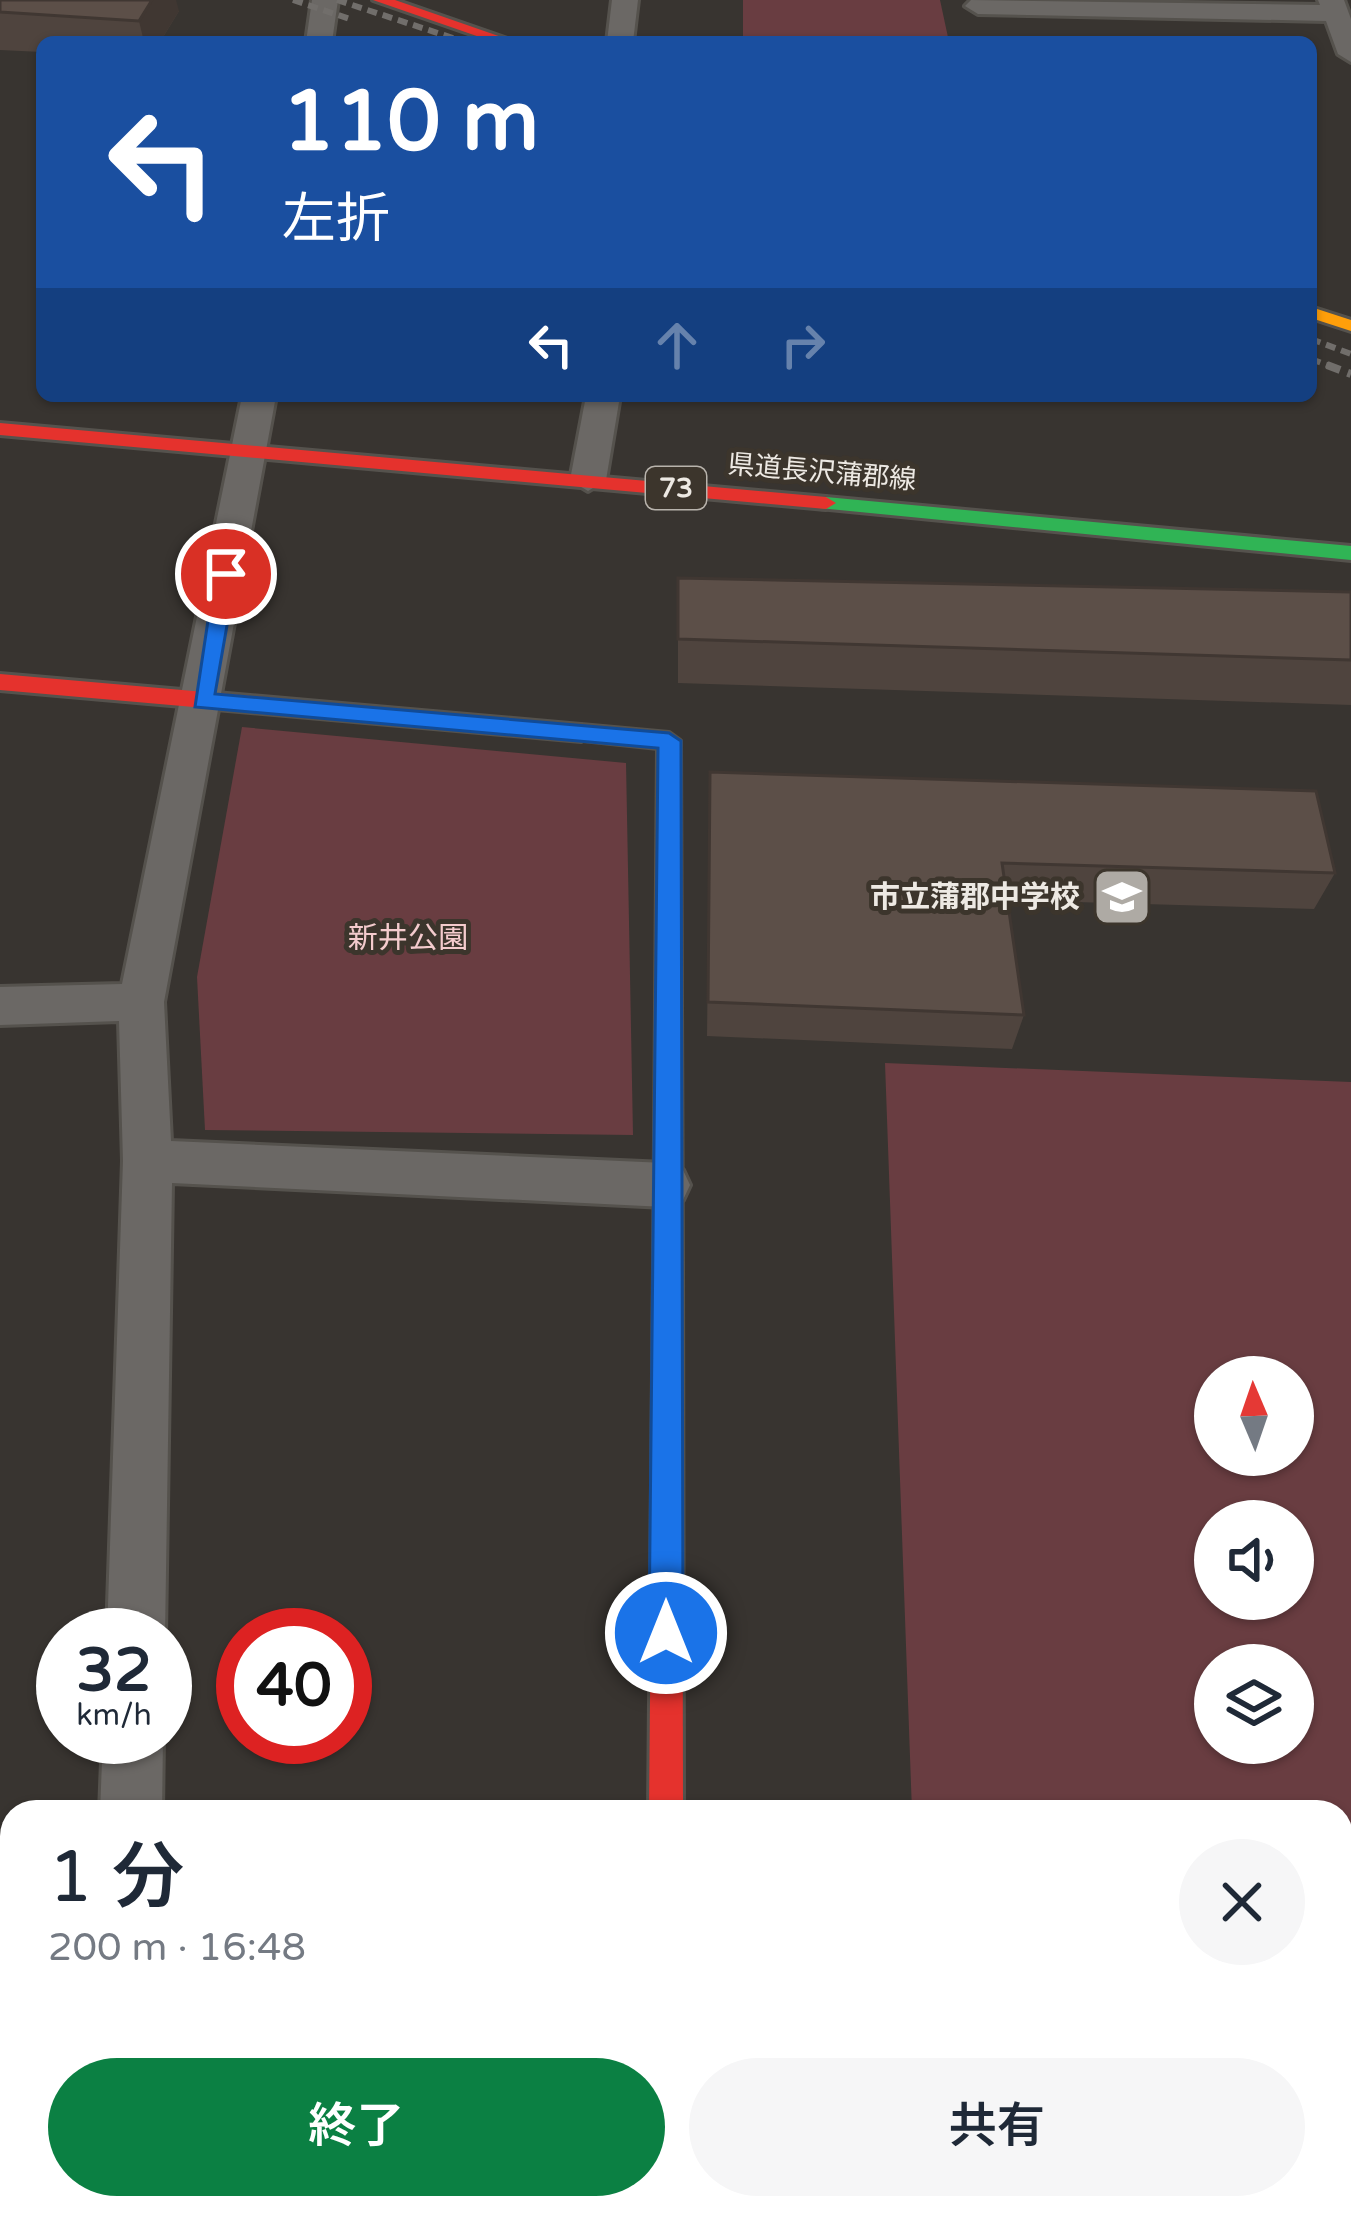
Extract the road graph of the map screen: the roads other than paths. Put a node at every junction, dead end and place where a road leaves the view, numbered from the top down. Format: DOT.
graph roads {
  1 [pos="325,0"];
  2 [pos="380,0"];
  3 [pos="626,0"];
  4 [pos="977,3"];
  5 [pos="1333,7"];
  6 [pos="320,36"];
  7 [pos="491,36"];
  8 [pos="621,36"];
  9 [pos="982,36"];
  10 [pos="1351,54"];
  11 [pos="1317,314"];
  12 [pos="1351,326"];
  13 [pos="258,402"];
  14 [pos="602,402"];
  15 [pos="0,429"];
  16 [pos="249,447"];
  17 [pos="588,480"];
  18 [pos="1351,553"];
  19 [pos="0,682"];
  20 [pos="203,701"];
  21 [pos="142,1002"];
  22 [pos="0,1006"];
  23 [pos="148,1161"];
  24 [pos="665,1185"];
  25 [pos="137,1608"];
  26 [pos="132,1764"];
  27 [pos="131,1800"];
  28 [pos="666,1800"];
  1 -- 6 [label="street"];
  2 -- 7 [label="street"];
  3 -- 8 [label="street"];
  4 -- 5 [label="street"];
  4 -- 9 [label="street"];
  5 -- 10 [label="street"];
  11 -- 12 [label="street"];
  13 -- 16 [label="street"];
  14 -- 17 [label="street"];
  15 -- 16 [label="street, 県道長沢蒲郡線 / 73"];
  16 -- 17 [label="street, 県道長沢蒲郡線 / 73"];
  16 -- 20 [label="street"];
  17 -- 18 [label="street, 県道長沢蒲郡線 / 73"];
  19 -- 20 [label="street"];
  20 -- 21 [label="street"];
  20 -- 24 [label="street"];
  21 -- 22 [label="street"];
  21 -- 23 [label="street"];
  23 -- 24 [label="street"];
  23 -- 25 [label="street"];
  24 -- 28 [label="street"];
  26 -- 27 [label="street"];
}
